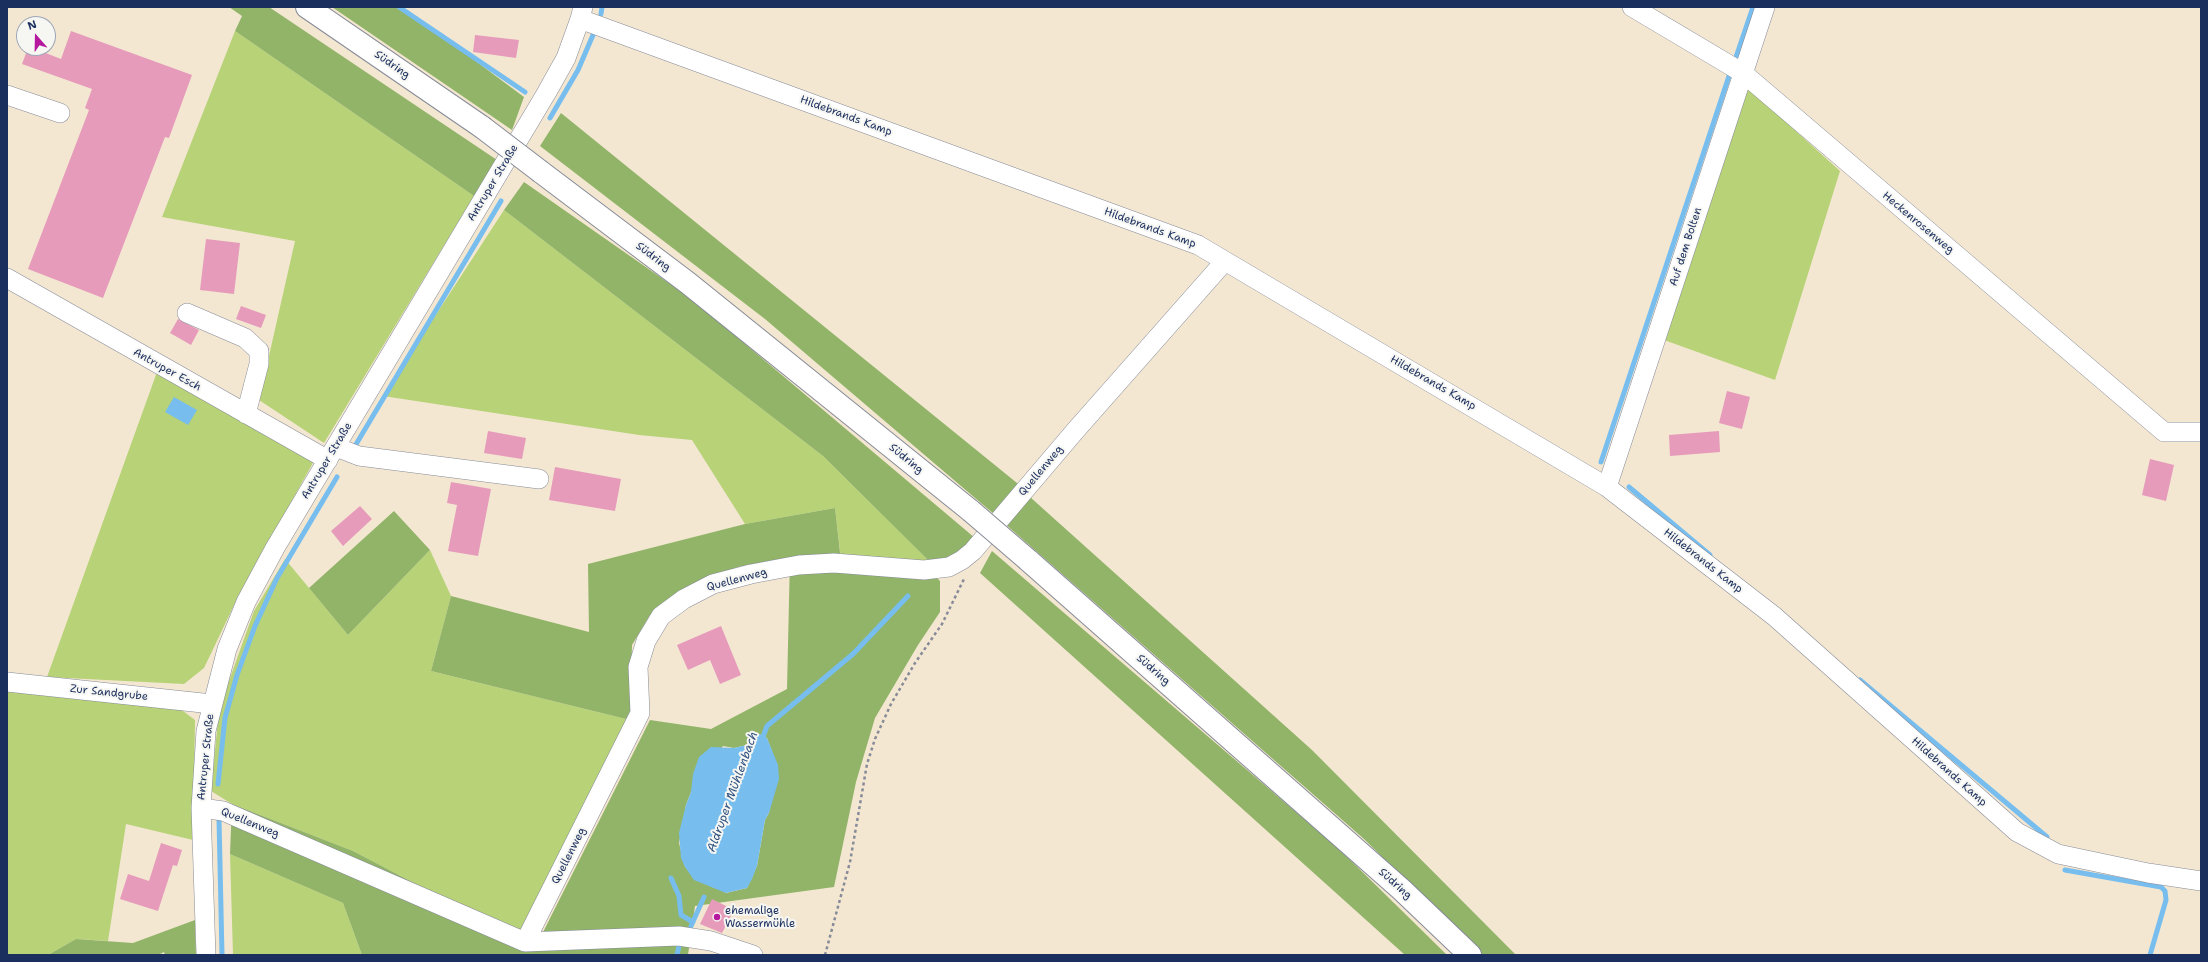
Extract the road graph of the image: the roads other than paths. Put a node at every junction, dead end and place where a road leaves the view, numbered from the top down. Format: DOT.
graph roads {
  1 [pos="307,7"];
  2 [pos="1632,7"];
  3 [pos="1765,7"];
  4 [pos="581,13"];
  5 [pos="1743,73"];
  6 [pos="7,95"];
  7 [pos="60,112"];
  8 [pos="1225,261"];
  9 [pos="7,278"];
  10 [pos="187,313"];
  11 [pos="246,414"];
  12 [pos="2201,432"];
  13 [pos="332,454"];
  14 [pos="539,479"];
  15 [pos="1607,487"];
  16 [pos="7,682"];
  17 [pos="212,704"];
  18 [pos="201,808"];
  19 [pos="2201,881"];
  20 [pos="525,942"];
  21 [pos="206,955"];
  22 [pos="753,955"];
  23 [pos="1470,955"];
  1 -- 23 [label="main road, Südring, bridge"];
  2 -- 5 [label="street, Heckenrosenweg"];
  3 -- 5 [label="street, Auf dem Bolten"];
  4 -- 8 [label="street, Hildebrands Kamp"];
  4 -- 13 [label="street, Antruper Straße"];
  5 -- 12 [label="street, Heckenrosenweg"];
  5 -- 15 [label="street, Auf dem Bolten"];
  6 -- 7 [label="street"];
  8 -- 15 [label="street, Hildebrands Kamp"];
  8 -- 20 [label="street, Quellenweg"];
  9 -- 11 [label="street, Antruper Esch"];
  10 -- 11 [label="street"];
  11 -- 13 [label="street, Antruper Esch"];
  13 -- 14 [label="street, Antruper Esch"];
  13 -- 17 [label="street, Antruper Straße"];
  15 -- 19 [label="street, Hildebrands Kamp"];
  16 -- 17 [label="street, Zur Sandgrube"];
  17 -- 18 [label="street, Antruper Straße"];
  18 -- 20 [label="street, Quellenweg"];
  18 -- 21 [label="street, Antruper Straße"];
  20 -- 22 [label="street"];
}
